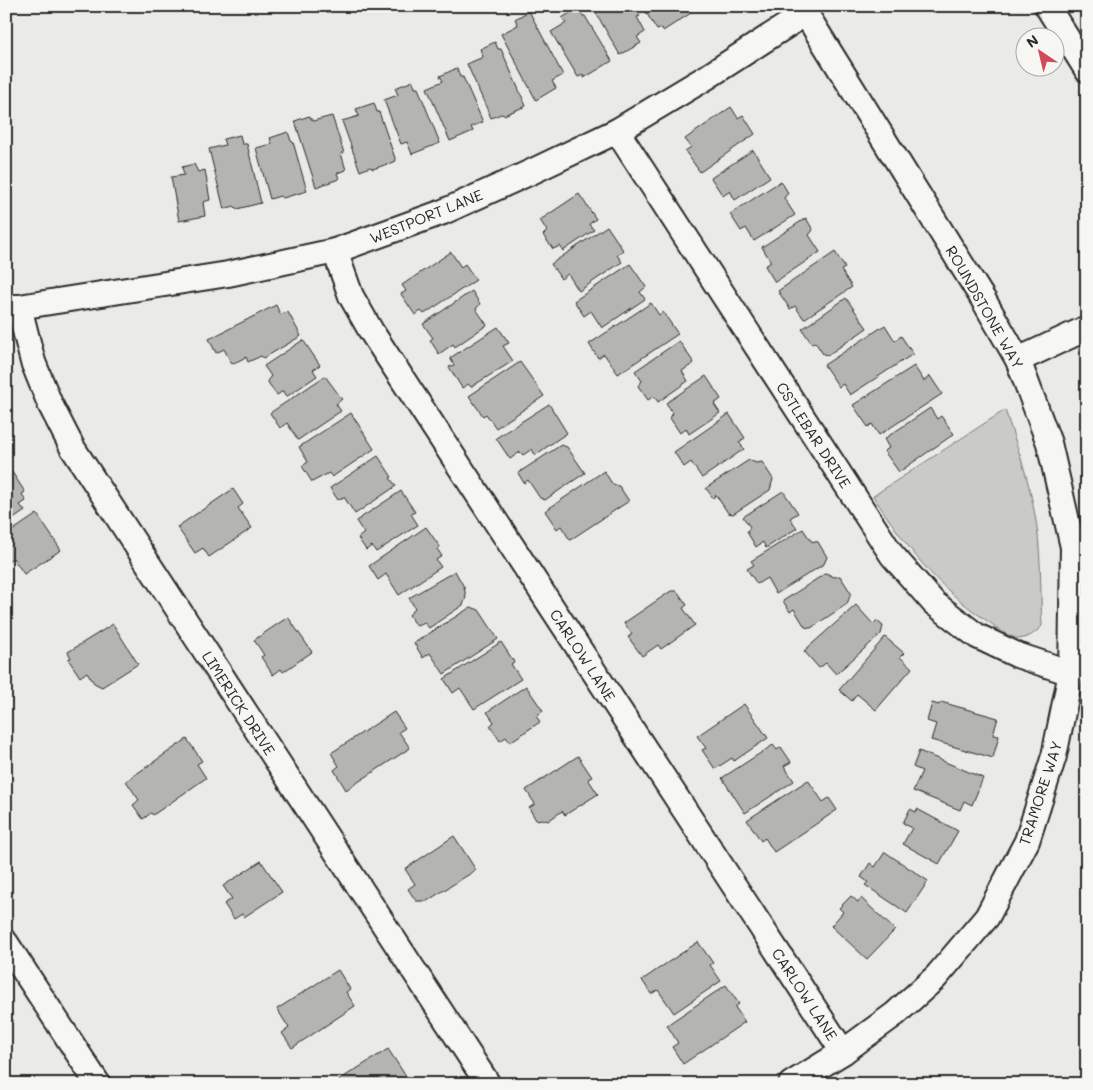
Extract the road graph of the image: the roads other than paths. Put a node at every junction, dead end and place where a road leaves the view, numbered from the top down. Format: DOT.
graph roads {
  1 [pos="1047,6"];
  2 [pos="804,10"];
  3 [pos="1087,70"];
  4 [pos="617,131"];
  5 [pos="335,252"];
  6 [pos="13,307"];
  7 [pos="1087,328"];
  8 [pos="1018,360"];
  9 [pos="1071,673"];
  10 [pos="6,943"];
  11 [pos="843,1052"];
  12 [pos="98,1084"];
  13 [pos="488,1084"];
  14 [pos="791,1084"];
  1 -- 3 [label="street"];
  2 -- 4 [label="street, WESTPORT LANE"];
  2 -- 8 [label="street, ROUNDSTONE WAY"];
  4 -- 5 [label="street, WESTPORT LANE"];
  4 -- 9 [label="street, CSTLEBAR DRIVE"];
  5 -- 6 [label="street, WESTPORT LANE"];
  5 -- 11 [label="street, CARLOW LANE"];
  6 -- 13 [label="street, LIMERICK DRIVE"];
  7 -- 8 [label="street"];
  8 -- 9 [label="street, ROUNDSTONE WAY"];
  9 -- 11 [label="street, TRAMORE WAY"];
  10 -- 12 [label="street"];
  11 -- 14 [label="street, TRAMORE WAY"];
}
